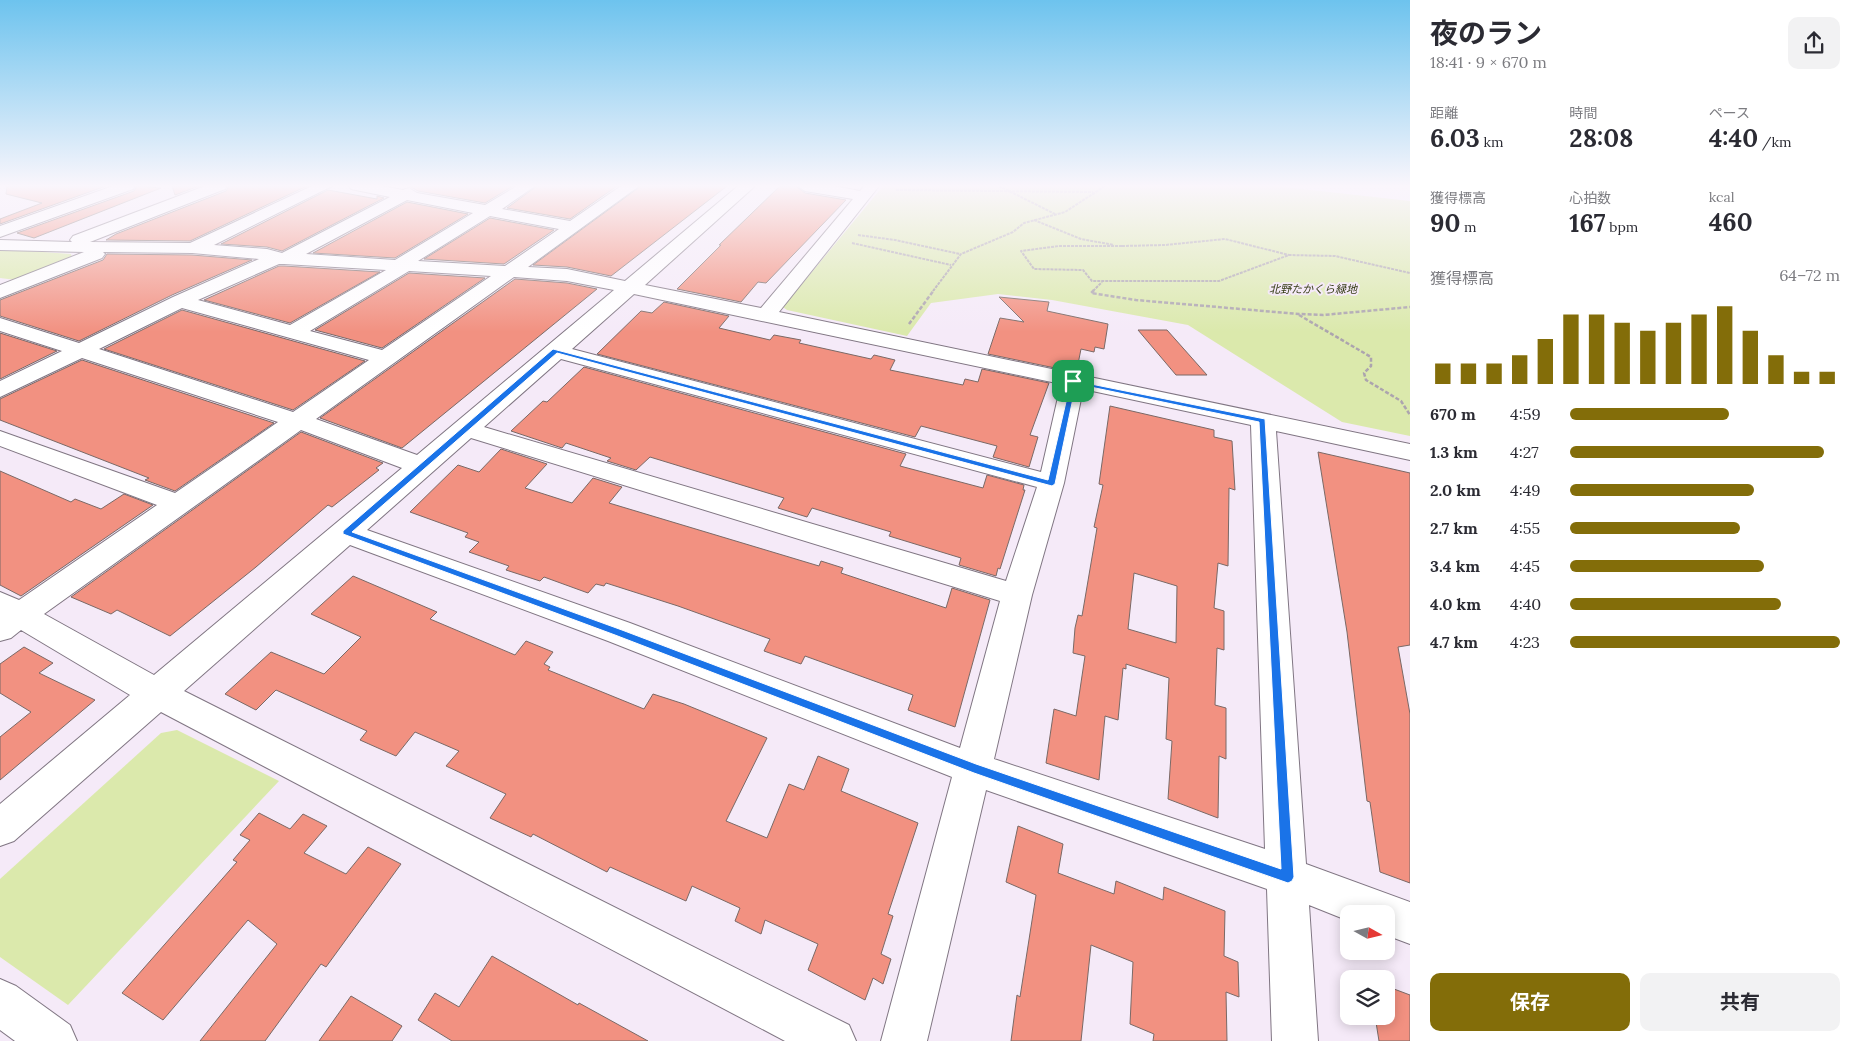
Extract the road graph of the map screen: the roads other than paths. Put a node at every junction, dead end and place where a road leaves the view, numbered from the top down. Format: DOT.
graph roads {
  1 [pos="92,235"];
  2 [pos="221,235"];
  3 [pos="326,235"];
  4 [pos="450,235"];
  5 [pos="563,235"];
  6 [pos="691,235"];
  7 [pos="832,235"];
  8 [pos="0,245"];
  9 [pos="116,246"];
  10 [pos="57,248"];
  11 [pos="192,248"];
  12 [pos="280,258"];
  13 [pos="403,265"];
  14 [pos="512,271"];
  15 [pos="630,287"];
  16 [pos="0,292"];
  17 [pos="180,301"];
  18 [pos="766,315"];
  19 [pos="0,324"];
  20 [pos="293,332"];
  21 [pos="81,350"];
  22 [pos="556,351"];
  23 [pos="386,358"];
  24 [pos="1073,381"];
  25 [pos="0,390"];
  26 [pos="1263,420"];
  27 [pos="298,422"];
  28 [pos="466,429"];
  29 [pos="0,438"];
  30 [pos="1410,452"];
  31 [pos="422,466"];
  32 [pos="1052,484"];
  33 [pos="180,504"];
  34 [pos="346,532"];
  35 [pos="1018,595"];
  36 [pos="7,615"];
  37 [pos="156,693"];
  38 [pos="974,769"];
  39 [pos="0,828"];
  40 [pos="1288,877"];
  41 [pos="1362,905"];
  42 [pos="1395,917"];
  43 [pos="1410,923"];
  44 [pos="0,1002"];
  45 [pos="54,1041"];
  46 [pos="833,1041"];
  47 [pos="904,1041"];
  48 [pos="1295,1041"];
  1 -- 10 [label="street"];
  2 -- 11 [label="street"];
  3 -- 12 [label="street"];
  4 -- 13 [label="street"];
  5 -- 14 [label="street"];
  6 -- 15 [label="street"];
  7 -- 18 [label="street"];
  8 -- 10 [label="street"];
  9 -- 10 [label="street"];
  9 -- 11 [label="street"];
  9 -- 16 [label="street"];
  11 -- 12 [label="street"];
  12 -- 13 [label="street"];
  12 -- 17 [label="street"];
  13 -- 14 [label="street"];
  13 -- 20 [label="street"];
  14 -- 15 [label="street"];
  14 -- 23 [label="street"];
  15 -- 18 [label="street"];
  15 -- 22 [label="street"];
  17 -- 20 [label="street"];
  17 -- 21 [label="street"];
  18 -- 24 [label="street"];
  19 -- 21 [label="street"];
  20 -- 23 [label="street"];
  21 -- 25 [label="street"];
  21 -- 27 [label="street"];
  22 -- 28 [label="street"];
  22 -- 32 [label="street"];
  23 -- 27 [label="street"];
  24 -- 26 [label="street"];
  24 -- 32 [label="street"];
  26 -- 30 [label="street"];
  26 -- 40 [label="street"];
  27 -- 31 [label="street"];
  27 -- 33 [label="street"];
  28 -- 31 [label="street"];
  28 -- 35 [label="street"];
  29 -- 33 [label="street"];
  31 -- 34 [label="street"];
  32 -- 35 [label="street"];
  33 -- 36 [label="street"];
  34 -- 37 [label="street"];
  34 -- 38 [label="street"];
  35 -- 38 [label="street"];
  36 -- 37 [label="street"];
  37 -- 39 [label="street"];
  37 -- 46 [label="street"];
  38 -- 40 [label="street"];
  38 -- 47 [label="street"];
  40 -- 41 [label="street"];
  40 -- 48 [label="street"];
  42 -- 43 [label="street"];
  44 -- 45 [label="street"];
}
